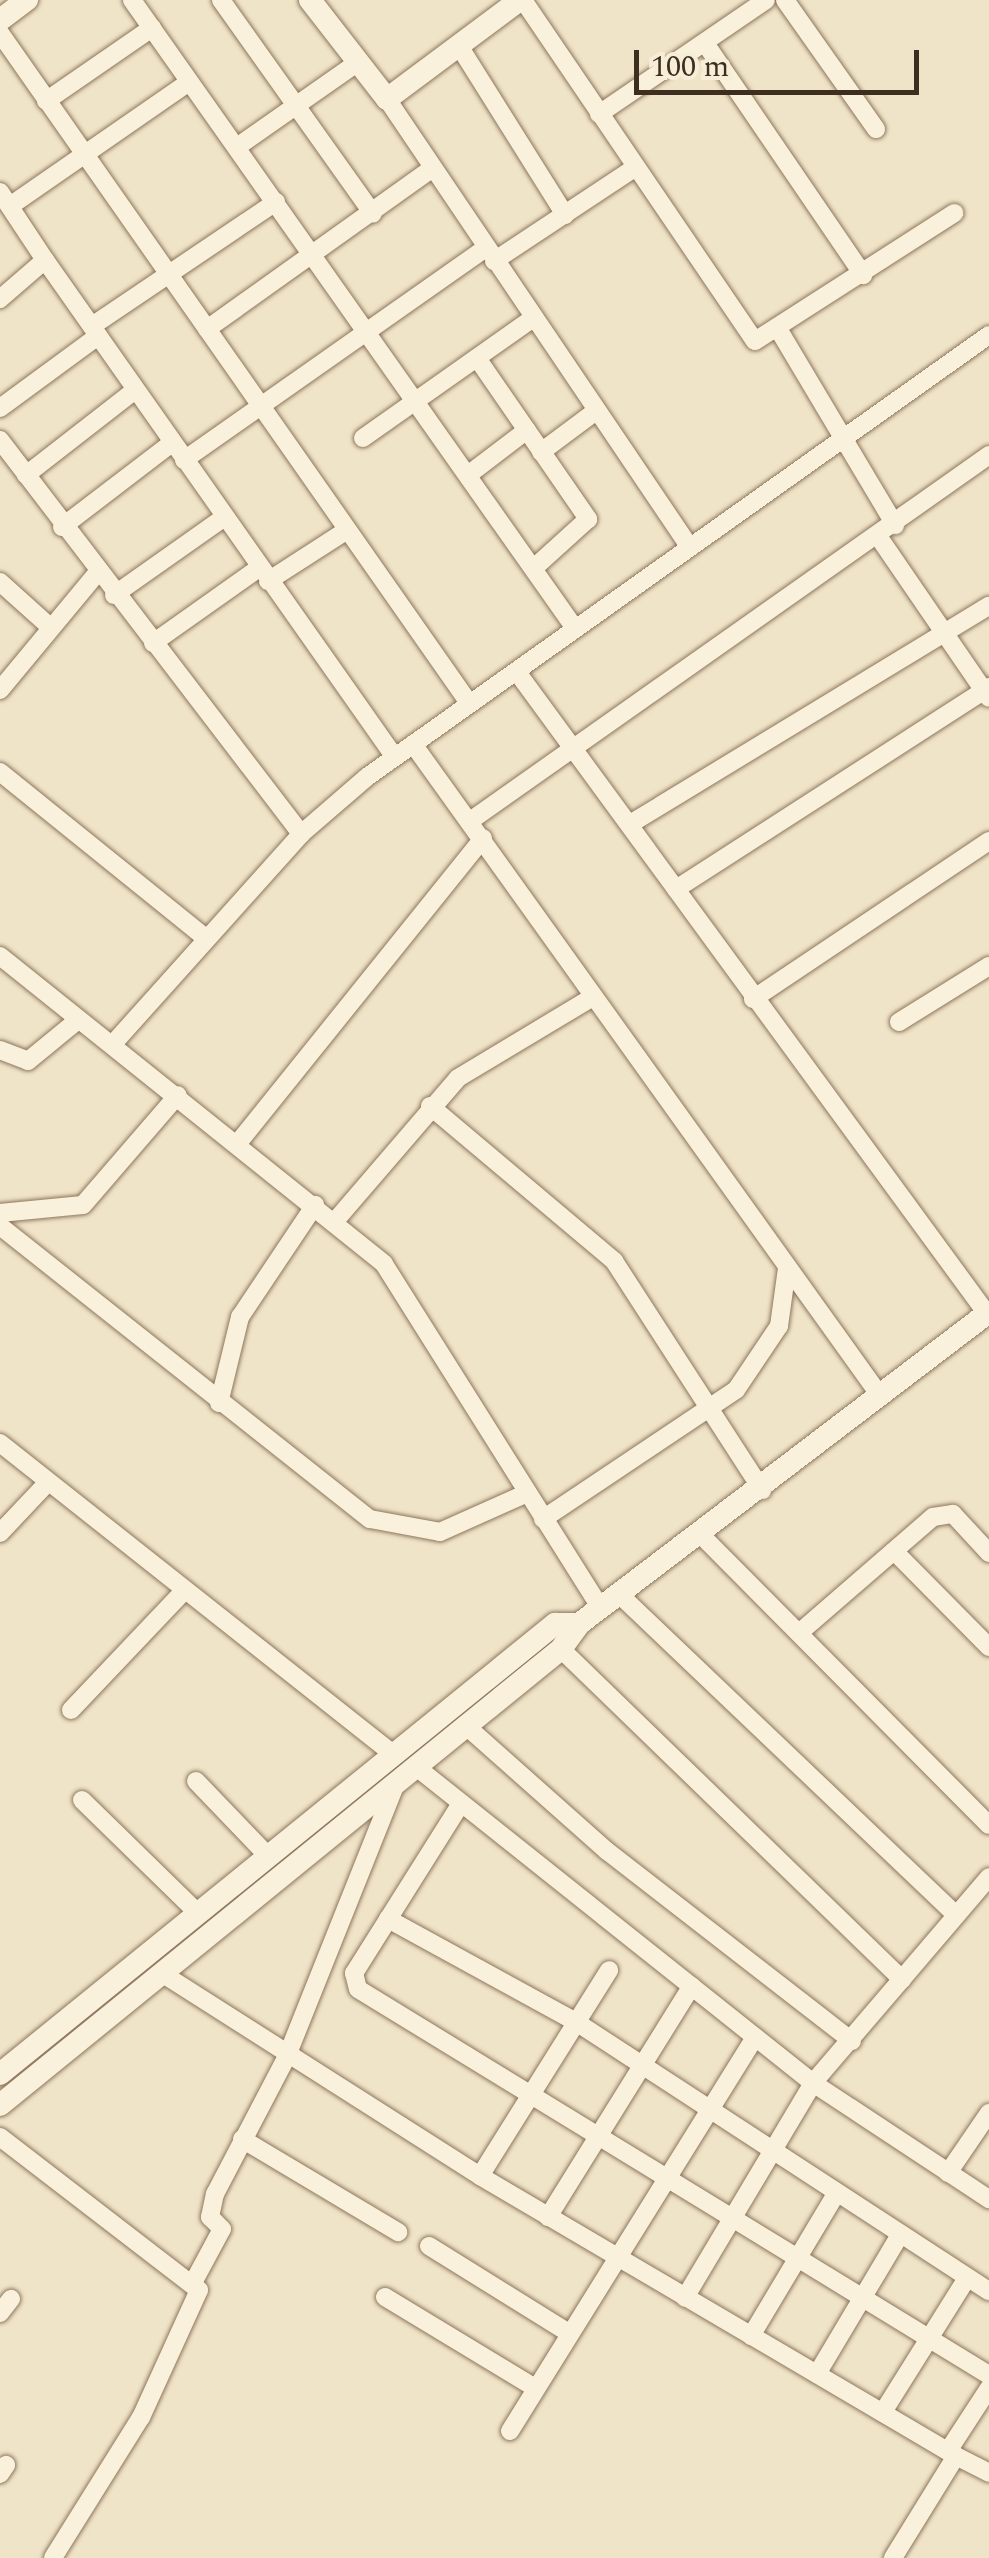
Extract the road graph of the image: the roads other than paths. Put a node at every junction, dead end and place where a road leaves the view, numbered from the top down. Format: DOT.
graph roads {
  1 [pos="27,0"];
  2 [pos="132,0"];
  3 [pos="221,0"];
  4 [pos="310,0"];
  5 [pos="522,0"];
  6 [pos="766,0"];
  7 [pos="786,0"];
  8 [pos="0,20"];
  9 [pos="152,28"];
  10 [pos="0,34"];
  11 [pos="705,43"];
  12 [pos="461,48"];
  13 [pos="354,65"];
  14 [pos="189,82"];
  15 [pos="387,99"];
  16 [pos="46,101"];
  17 [pos="296,106"];
  18 [pos="599,114"];
  19 [pos="876,129"];
  20 [pos="237,147"];
  21 [pos="82,154"];
  22 [pos="433,168"];
  23 [pos="633,169"];
  24 [pos="5,199"];
  25 [pos="276,202"];
  26 [pos="954,213"];
  27 [pos="372,214"];
  28 [pos="564,215"];
  29 [pos="490,254"];
  30 [pos="314,255"];
  31 [pos="45,260"];
  32 [pos="168,275"];
  33 [pos="863,275"];
  34 [pos="0,299"];
  35 [pos="533,318"];
  36 [pos="207,328"];
  37 [pos="95,331"];
  38 [pos="366,331"];
  39 [pos="780,332"];
  40 [pos="989,335"];
  41 [pos="477,358"];
  42 [pos="135,390"];
  43 [pos="415,400"];
  44 [pos="261,407"];
  45 [pos="0,408"];
  46 [pos="596,411"];
  47 [pos="527,430"];
  48 [pos="363,438"];
  49 [pos="0,440"];
  50 [pos="840,440"];
  51 [pos="172,443"];
  52 [pos="541,452"];
  53 [pos="989,455"];
  54 [pos="184,460"];
  55 [pos="26,474"];
  56 [pos="468,475"];
  57 [pos="223,518"];
  58 [pos="895,525"];
  59 [pos="62,527"];
  60 [pos="347,530"];
  61 [pos="878,536"];
  62 [pos="689,546"];
  63 [pos="534,568"];
  64 [pos="97,573"];
  65 [pos="264,575"];
  66 [pos="0,582"];
  67 [pos="114,595"];
  68 [pos="989,606"];
  69 [pos="49,626"];
  70 [pos="574,627"];
  71 [pos="944,636"];
  72 [pos="153,643"];
  73 [pos="516,672"];
  74 [pos="0,690"];
  75 [pos="987,692"];
  76 [pos="469,703"];
  77 [pos="570,743"];
  78 [pos="413,744"];
  79 [pos="394,756"];
  80 [pos="0,772"];
  81 [pos="470,821"];
  82 [pos="630,824"];
  83 [pos="300,834"];
  84 [pos="483,838"];
  85 [pos="989,842"];
  86 [pos="676,888"];
  87 [pos="206,938"];
  88 [pos="0,956"];
  89 [pos="989,966"];
  90 [pos="593,996"];
  91 [pos="753,999"];
  92 [pos="78,1020"];
  93 [pos="899,1022"];
  94 [pos="112,1045"];
  95 [pos="0,1050"];
  96 [pos="178,1095"];
  97 [pos="430,1106"];
  98 [pos="238,1143"];
  99 [pos="314,1205"];
  100 [pos="0,1214"];
  101 [pos="336,1220"];
  102 [pos="0,1226"];
  103 [pos="787,1268"];
  104 [pos="988,1313"];
  105 [pos="881,1396"];
  106 [pos="219,1403"];
  107 [pos="712,1410"];
  108 [pos="0,1444"];
  109 [pos="48,1482"];
  110 [pos="762,1490"];
  111 [pos="527,1493"];
  112 [pos="543,1519"];
  113 [pos="0,1533"];
  114 [pos="702,1536"];
  115 [pos="894,1551"];
  116 [pos="989,1553"];
  117 [pos="184,1591"];
  118 [pos="610,1602"];
  119 [pos="579,1624"];
  120 [pos="799,1633"];
  121 [pos="989,1647"];
  122 [pos="561,1650"];
  123 [pos="71,1710"];
  124 [pos="465,1725"];
  125 [pos="394,1754"];
  126 [pos="414,1766"];
  127 [pos="196,1781"];
  128 [pos="396,1782"];
  129 [pos="82,1800"];
  130 [pos="460,1805"];
  131 [pos="989,1825"];
  132 [pos="269,1857"];
  133 [pos="989,1877"];
  134 [pos="199,1914"];
  135 [pos="956,1915"];
  136 [pos="388,1919"];
  137 [pos="610,1970"];
  138 [pos="163,1974"];
  139 [pos="902,1979"];
  140 [pos="692,1986"];
  141 [pos="576,2022"];
  142 [pos="755,2037"];
  143 [pos="852,2041"];
  144 [pos="287,2056"];
  145 [pos="642,2067"];
  146 [pos="0,2074"];
  147 [pos="813,2083"];
  148 [pos="533,2088"];
  149 [pos="0,2104"];
  150 [pos="709,2110"];
  151 [pos="989,2113"];
  152 [pos="602,2132"];
  153 [pos="0,2136"];
  154 [pos="242,2139"];
  155 [pos="769,2151"];
  156 [pos="948,2173"];
  157 [pos="666,2174"];
  158 [pos="480,2176"];
  159 [pos="836,2194"];
  160 [pos="989,2198"];
  161 [pos="730,2216"];
  162 [pos="548,2217"];
  163 [pos="398,2232"];
  164 [pos="900,2234"];
  165 [pos="429,2246"];
  166 [pos="615,2257"];
  167 [pos="795,2258"];
  168 [pos="968,2278"];
  169 [pos="194,2281"];
  170 [pos="989,2291"];
  171 [pos="385,2298"];
  172 [pos="685,2298"];
  173 [pos="861,2299"];
  174 [pos="569,2334"];
  175 [pos="751,2336"];
  176 [pos="928,2339"];
  177 [pos="816,2374"];
  178 [pos="989,2374"];
  179 [pos="536,2388"];
  180 [pos="989,2388"];
  181 [pos="883,2412"];
  182 [pos="510,2432"];
  183 [pos="952,2454"];
  184 [pos="989,2473"];
  185 [pos="52,2558"];
  186 [pos="894,2558"];
  1 -- 8 [label="street"];
  2 -- 9 [label="street"];
  3 -- 17 [label="street"];
  4 -- 13 [label="street"];
  5 -- 12 [label="street"];
  5 -- 18 [label="street"];
  6 -- 11 [label="street"];
  7 -- 19 [label="street"];
  9 -- 14 [label="street"];
  9 -- 16 [label="street"];
  10 -- 16 [label="street"];
  11 -- 18 [label="street"];
  11 -- 33 [label="street"];
  12 -- 15 [label="street"];
  12 -- 28 [label="street"];
  13 -- 15 [label="street"];
  13 -- 17 [label="street"];
  14 -- 20 [label="street"];
  14 -- 21 [label="street"];
  15 -- 22 [label="street"];
  16 -- 21 [label="street"];
  17 -- 20 [label="street"];
  17 -- 27 [label="street"];
  18 -- 23 [label="street"];
  20 -- 25 [label="street"];
  21 -- 24 [label="street"];
  21 -- 32 [label="street"];
  22 -- 27 [label="street"];
  22 -- 29 [label="street"];
  23 -- 28 [label="street"];
  23 -- 39 [label="street"];
  24 -- 31 [label="street"];
  25 -- 30 [label="street"];
  25 -- 32 [label="street"];
  26 -- 33 [label="street"];
  27 -- 30 [label="street"];
  28 -- 29 [label="street"];
  29 -- 35 [label="street"];
  29 -- 38 [label="street"];
  30 -- 36 [label="street"];
  30 -- 38 [label="street"];
  31 -- 34 [label="street"];
  31 -- 37 [label="street"];
  32 -- 36 [label="street"];
  32 -- 37 [label="street"];
  33 -- 39 [label="street"];
  35 -- 41 [label="street"];
  35 -- 46 [label="street"];
  36 -- 44 [label="street"];
  37 -- 42 [label="street"];
  37 -- 45 [label="street"];
  38 -- 43 [label="street"];
  38 -- 44 [label="street"];
  39 -- 50 [label="street"];
  40 -- 50 [label="street"];
  41 -- 43 [label="street"];
  41 -- 47 [label="street"];
  42 -- 51 [label="street"];
  42 -- 55 [label="street"];
  43 -- 48 [label="street"];
  43 -- 56 [label="street"];
  44 -- 54 [label="street"];
  44 -- 60 [label="street"];
  46 -- 52 [label="street"];
  46 -- 62 [label="street"];
  47 -- 52 [label="street"];
  47 -- 56 [label="street"];
  49 -- 55 [label="street"];
  50 -- 58 [label="street"];
  50 -- 62 [label="street"];
  51 -- 54 [label="street"];
  51 -- 59 [label="street"];
  52 -- 63 [label="street"];
  53 -- 58 [label="street"];
  54 -- 57 [label="street"];
  55 -- 59 [label="street"];
  56 -- 63 [label="street"];
  57 -- 65 [label="street"];
  57 -- 67 [label="street"];
  58 -- 61 [label="street"];
  59 -- 64 [label="street"];
  60 -- 65 [label="street"];
  60 -- 76 [label="street"];
  61 -- 71 [label="street"];
  61 -- 77 [label="street"];
  62 -- 70 [label="street"];
  63 -- 70 [label="street"];
  64 -- 67 [label="street"];
  64 -- 69 [label="street"];
  65 -- 72 [label="street"];
  65 -- 79 [label="street"];
  66 -- 69 [label="street"];
  67 -- 72 [label="street"];
  68 -- 71 [label="street"];
  69 -- 74 [label="street"];
  70 -- 73 [label="street"];
  71 -- 75 [label="street"];
  71 -- 82 [label="street"];
  72 -- 83 [label="street"];
  73 -- 76 [label="street"];
  73 -- 77 [label="street"];
  75 -- 86 [label="street"];
  76 -- 78 [label="street"];
  77 -- 81 [label="street"];
  77 -- 82 [label="street"];
  78 -- 79 [label="street"];
  78 -- 81 [label="street"];
  79 -- 83 [label="street"];
  80 -- 87 [label="street"];
  81 -- 84 [label="street"];
  82 -- 86 [label="street"];
  83 -- 87 [label="street"];
  84 -- 90 [label="street"];
  84 -- 98 [label="street"];
  85 -- 91 [label="street"];
  86 -- 91 [label="street"];
  87 -- 94 [label="street"];
  88 -- 92 [label="street"];
  89 -- 93 [label="street"];
  90 -- 97 [label="street"];
  90 -- 103 [label="street"];
  91 -- 104 [label="street"];
  92 -- 94 [label="street"];
  92 -- 95 [label="street"];
  94 -- 96 [label="street"];
  96 -- 98 [label="street"];
  96 -- 100 [label="street"];
  97 -- 101 [label="street"];
  97 -- 107 [label="street"];
  98 -- 99 [label="street"];
  99 -- 101 [label="street"];
  99 -- 106 [label="street"];
  101 -- 111 [label="street"];
  102 -- 106 [label="street"];
  103 -- 105 [label="street"];
  103 -- 107 [label="street"];
  104 -- 105 [label="street"];
  105 -- 110 [label="street"];
  106 -- 111 [label="street"];
  107 -- 110 [label="street"];
  107 -- 112 [label="street"];
  108 -- 109 [label="street"];
  109 -- 113 [label="street"];
  109 -- 117 [label="street"];
  110 -- 114 [label="street"];
  111 -- 112 [label="street"];
  112 -- 118 [label="street"];
  114 -- 118 [label="street"];
  114 -- 120 [label="street"];
  115 -- 116 [label="street"];
  115 -- 120 [label="street"];
  115 -- 121 [label="street"];
  117 -- 123 [label="street"];
  117 -- 125 [label="street"];
  118 -- 119 [label="street"];
  118 -- 135 [label="street"];
  119 -- 122 [label="street"];
  119 -- 125 [label="street"];
  120 -- 131 [label="street"];
  122 -- 124 [label="street"];
  122 -- 139 [label="street"];
  124 -- 126 [label="street"];
  124 -- 143 [label="street"];
  125 -- 132 [label="street"];
  126 -- 128 [label="street"];
  126 -- 130 [label="street"];
  127 -- 132 [label="street"];
  128 -- 138 [label="street"];
  128 -- 144 [label="street"];
  129 -- 134 [label="street"];
  130 -- 136 [label="street"];
  130 -- 140 [label="street"];
  132 -- 134 [label="street"];
  133 -- 135 [label="street"];
  134 -- 146 [label="street"];
  135 -- 139 [label="street"];
  136 -- 141 [label="street"];
  136 -- 148 [label="street"];
  137 -- 141 [label="street"];
  138 -- 144 [label="street"];
  138 -- 149 [label="street"];
  139 -- 143 [label="street"];
  140 -- 142 [label="street"];
  140 -- 145 [label="street"];
  141 -- 145 [label="street"];
  141 -- 148 [label="street"];
  142 -- 147 [label="street"];
  142 -- 150 [label="street"];
  143 -- 147 [label="street"];
  144 -- 154 [label="street"];
  144 -- 158 [label="street"];
  145 -- 150 [label="street"];
  145 -- 152 [label="street"];
  147 -- 155 [label="street"];
  147 -- 156 [label="street"];
  148 -- 152 [label="street"];
  148 -- 158 [label="street"];
  150 -- 155 [label="street"];
  150 -- 157 [label="street"];
  151 -- 156 [label="street"];
  152 -- 157 [label="street"];
  152 -- 162 [label="street"];
  153 -- 169 [label="street"];
  154 -- 163 [label="street"];
  154 -- 169 [label="street"];
  155 -- 159 [label="street"];
  155 -- 161 [label="street"];
  156 -- 160 [label="street"];
  157 -- 161 [label="street"];
  157 -- 166 [label="street"];
  158 -- 162 [label="street"];
  159 -- 164 [label="street"];
  159 -- 167 [label="street"];
  161 -- 167 [label="street"];
  161 -- 172 [label="street"];
  162 -- 166 [label="street"];
  164 -- 168 [label="street"];
  164 -- 173 [label="street"];
  165 -- 174 [label="street"];
  166 -- 172 [label="street"];
  166 -- 174 [label="street"];
  167 -- 173 [label="street"];
  167 -- 175 [label="street"];
  168 -- 170 [label="street"];
  168 -- 176 [label="street"];
  169 -- 185 [label="street"];
  171 -- 179 [label="street"];
  172 -- 175 [label="street"];
  173 -- 176 [label="street"];
  173 -- 177 [label="street"];
  174 -- 179 [label="street"];
  175 -- 177 [label="street"];
  176 -- 178 [label="street"];
  176 -- 181 [label="street"];
  177 -- 181 [label="street"];
  179 -- 182 [label="street"];
  180 -- 183 [label="street"];
  181 -- 183 [label="street"];
  183 -- 184 [label="street"];
  183 -- 186 [label="street"];
}
